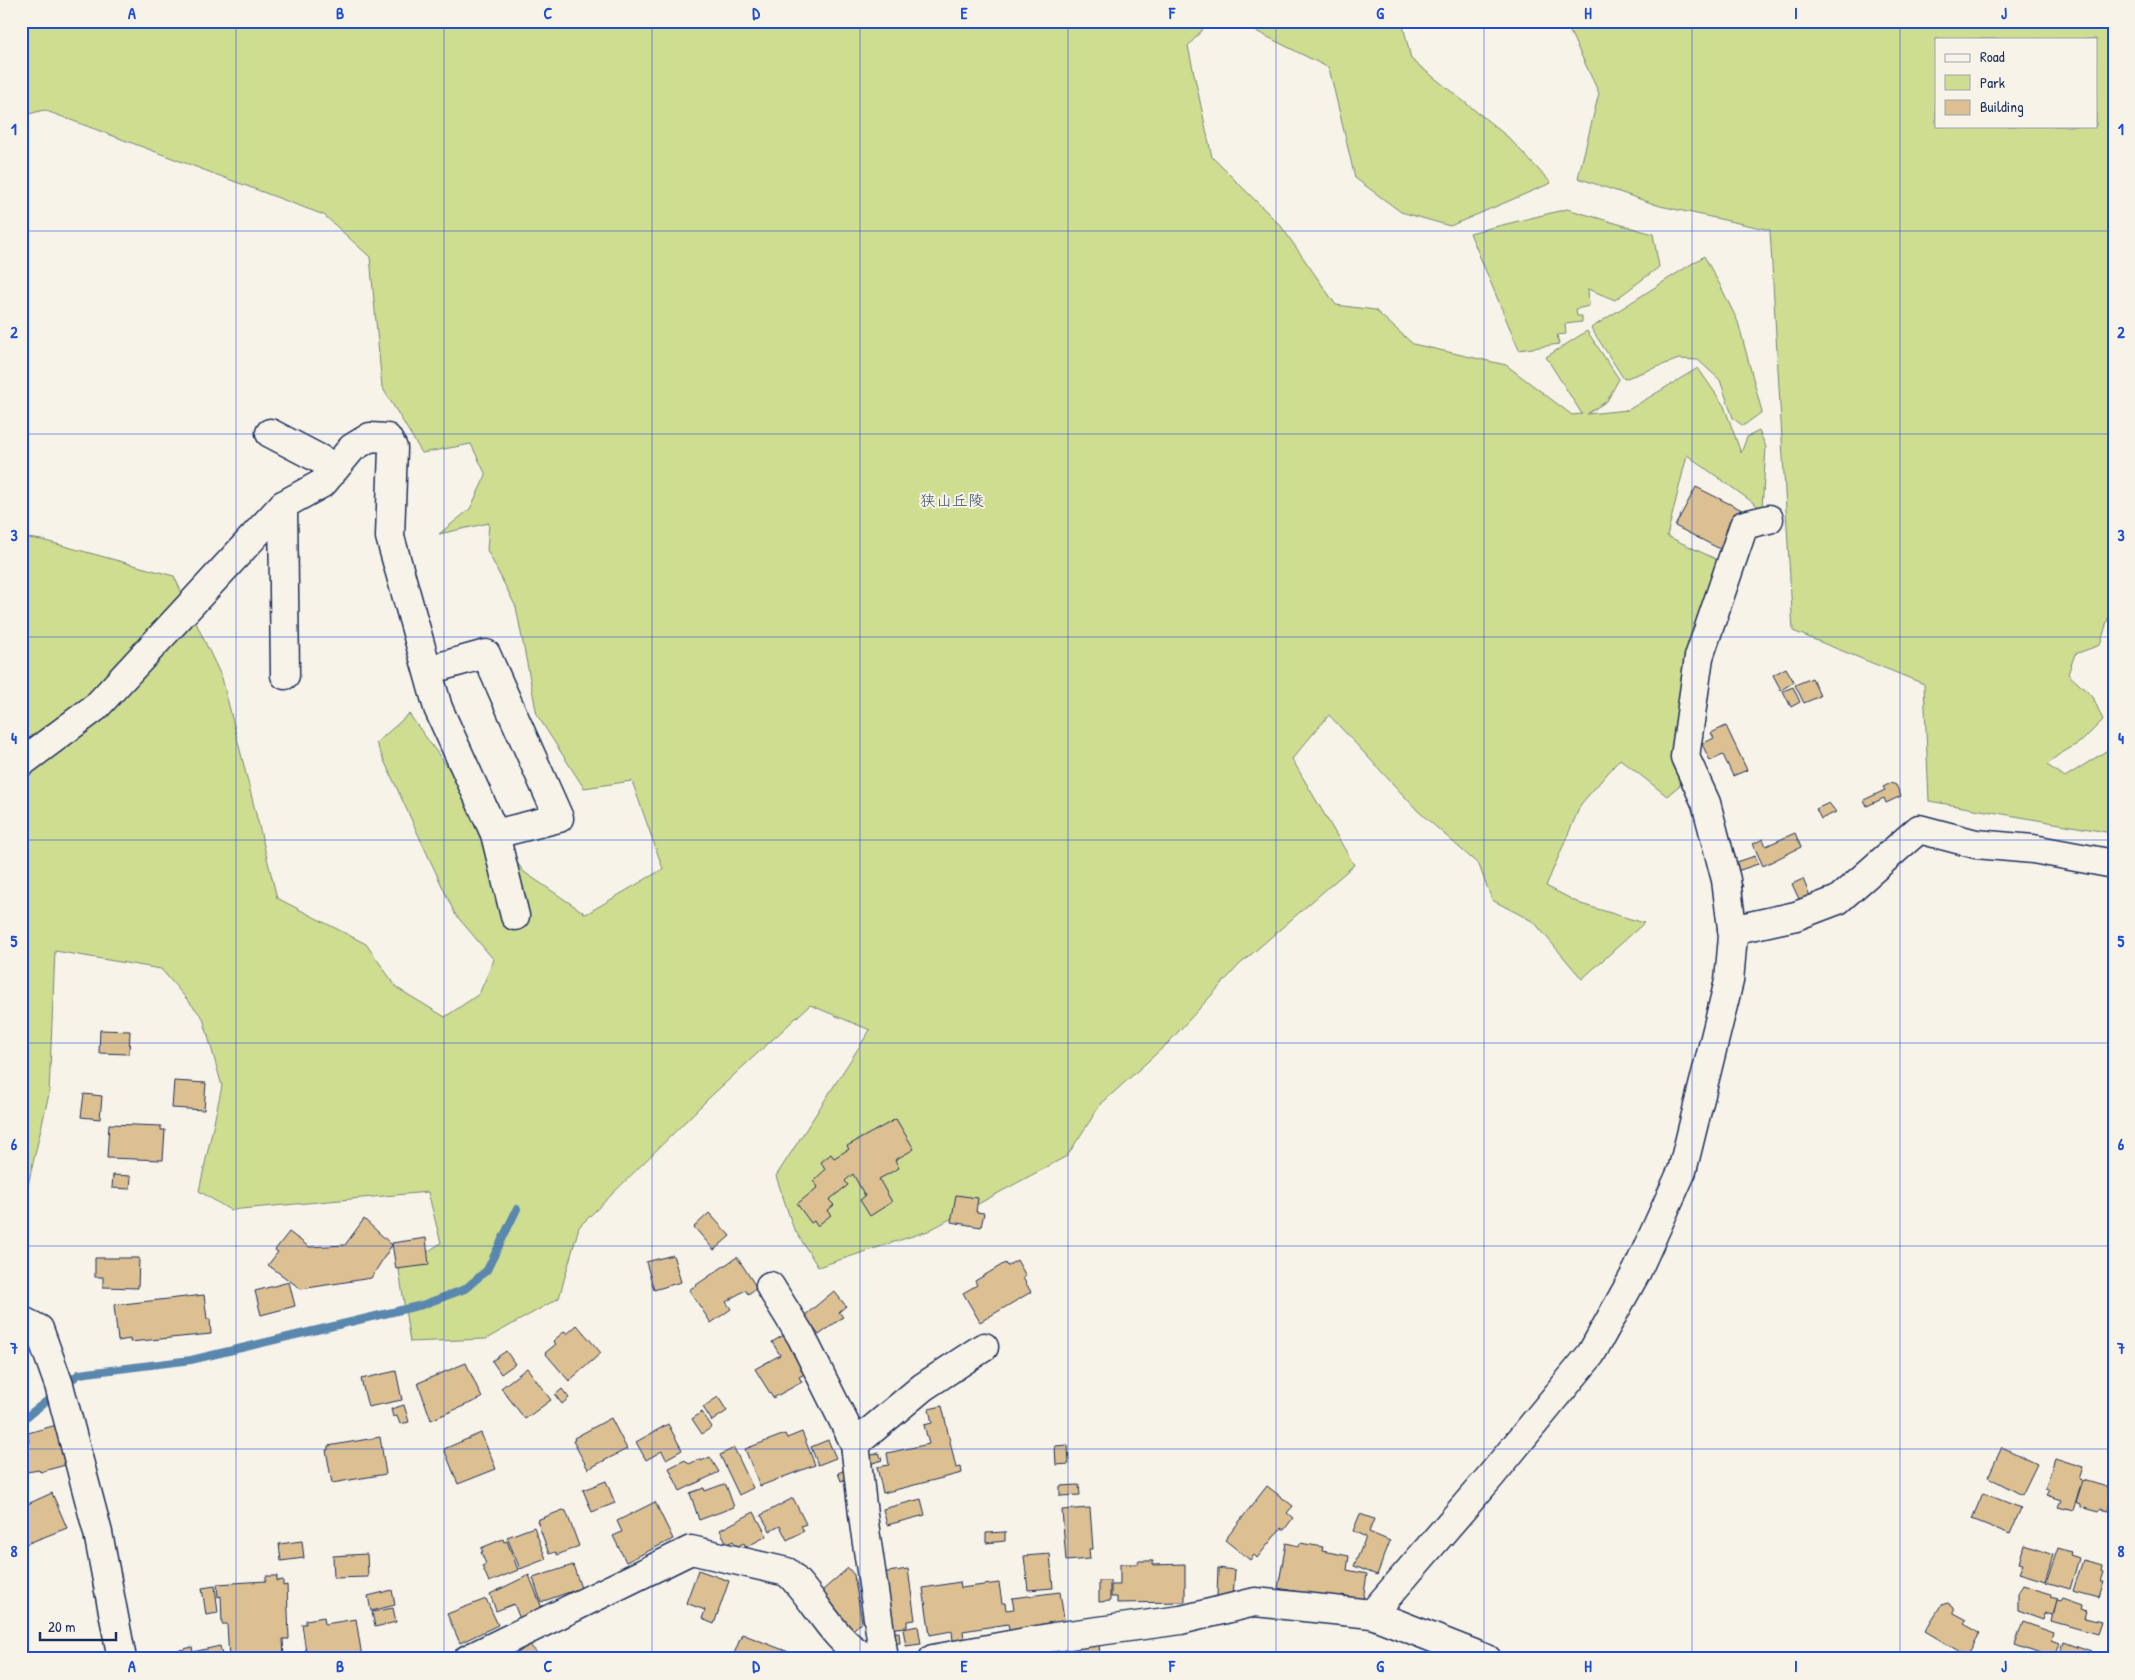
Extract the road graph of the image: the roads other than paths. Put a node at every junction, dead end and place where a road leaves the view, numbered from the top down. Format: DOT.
graph roads {
  1 [pos="270,433"];
  2 [pos="336,467"];
  3 [pos="283,504"];
  4 [pos="1769,519"];
  5 [pos="428,670"];
  6 [pos="285,675"];
  7 [pos="21,763"];
  8 [pos="495,834"];
  9 [pos="2114,864"];
  10 [pos="515,916"];
  11 [pos="1732,930"];
  12 [pos="770,1286"];
  13 [pos="21,1320"];
  14 [pos="984,1347"];
  15 [pos="855,1444"];
  16 [pos="1372,1614"];
  17 [pos="122,1659"];
  18 [pos="468,1659"];
  19 [pos="868,1659"];
  20 [pos="884,1659"];
  21 [pos="933,1659"];
  22 [pos="1487,1659"];
  1 -- 2 [label="street"];
  2 -- 3 [label="street"];
  2 -- 5 [label="street"];
  3 -- 6 [label="street"];
  3 -- 7 [label="street"];
  4 -- 11 [label="street"];
  5 -- 8 [label="street"];
  5 -- 8 [label="street"];
  8 -- 10 [label="street"];
  9 -- 11 [label="street"];
  11 -- 16 [label="street"];
  12 -- 15 [label="street"];
  13 -- 17 [label="street"];
  14 -- 15 [label="street"];
  15 -- 20 [label="street"];
  16 -- 21 [label="street"];
  16 -- 22 [label="street"];
  18 -- 19 [label="street"];
}
